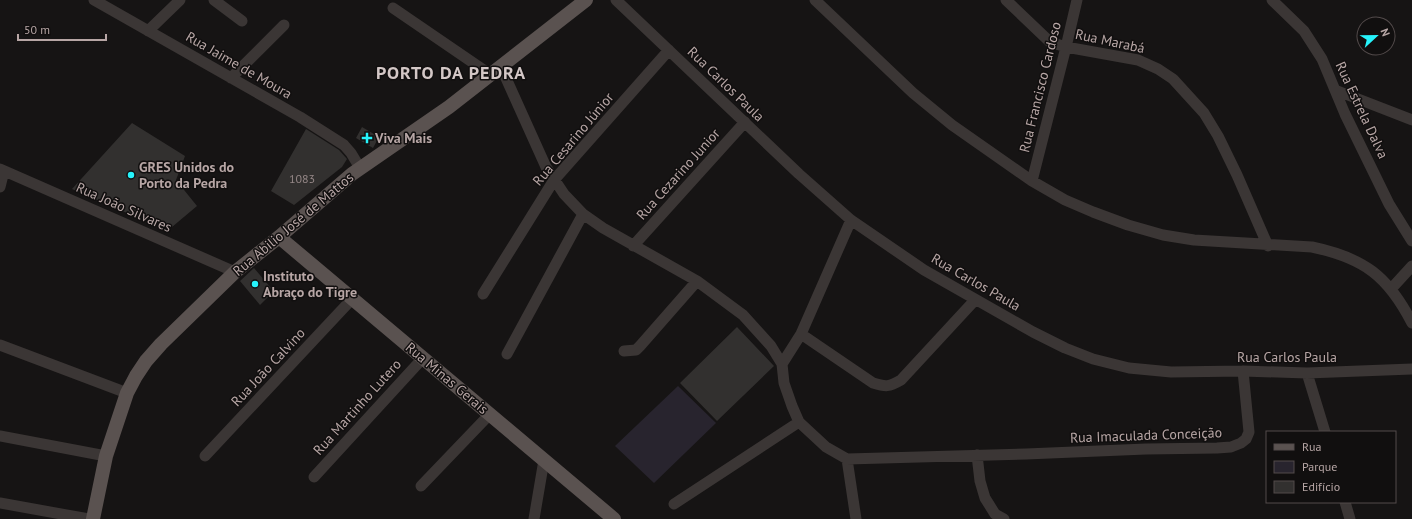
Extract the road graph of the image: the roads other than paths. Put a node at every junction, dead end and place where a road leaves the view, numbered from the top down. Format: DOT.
graph roads {
  1 [pos="94,0"];
  2 [pos="180,0"];
  3 [pos="214,0"];
  4 [pos="616,0"];
  5 [pos="815,0"];
  6 [pos="1006,0"];
  7 [pos="1077,0"];
  8 [pos="1272,0"];
  9 [pos="582,1"];
  10 [pos="393,8"];
  11 [pos="242,21"];
  12 [pos="284,25"];
  13 [pos="148,31"];
  14 [pos="1066,47"];
  15 [pos="669,50"];
  16 [pos="496,71"];
  17 [pos="231,78"];
  18 [pos="1335,90"];
  19 [pos="1412,120"];
  20 [pos="745,122"];
  21 [pos="360,168"];
  22 [pos="2,170"];
  23 [pos="554,180"];
  24 [pos="1032,181"];
  25 [pos="0,187"];
  26 [pos="583,214"];
  27 [pos="851,220"];
  28 [pos="279,237"];
  29 [pos="1412,241"];
  30 [pos="633,246"];
  31 [pos="1268,246"];
  32 [pos="1412,266"];
  33 [pos="235,272"];
  34 [pos="697,280"];
  35 [pos="1391,289"];
  36 [pos="483,294"];
  37 [pos="352,299"];
  38 [pos="975,300"];
  39 [pos="1412,323"];
  40 [pos="801,334"];
  41 [pos="0,346"];
  42 [pos="624,351"];
  43 [pos="507,354"];
  44 [pos="423,358"];
  45 [pos="782,364"];
  46 [pos="1412,368"];
  47 [pos="1242,371"];
  48 [pos="1308,373"];
  49 [pos="127,393"];
  50 [pos="490,414"];
  51 [pos="799,422"];
  52 [pos="1325,431"];
  53 [pos="0,436"];
  54 [pos="977,455"];
  55 [pos="106,456"];
  56 [pos="205,456"];
  57 [pos="847,458"];
  58 [pos="544,460"];
  59 [pos="314,477"];
  60 [pos="421,486"];
  61 [pos="0,503"];
  62 [pos="1345,503"];
  63 [pos="674,504"];
  64 [pos="89,519"];
  65 [pos="93,519"];
  66 [pos="534,519"];
  67 [pos="614,519"];
  68 [pos="856,519"];
  69 [pos="1004,519"];
  70 [pos="1350,519"];
  1 -- 13 [label="street, Rua Jaime de Moura"];
  2 -- 13 [label="street"];
  3 -- 11 [label="street"];
  4 -- 15 [label="street, Rua Carlos Paula"];
  5 -- 24 [label="street"];
  6 -- 14 [label="street, Rua Marabá"];
  7 -- 14 [label="street, Rua Francisco Cardoso"];
  8 -- 18 [label="street, Rua Estrela Dalva"];
  9 -- 16 [label="main road, Rua Abilio José de Mattos"];
  10 -- 16 [label="street"];
  12 -- 17 [label="street"];
  13 -- 17 [label="street, Rua Jaime de Moura"];
  14 -- 24 [label="street, Rua Francisco Cardoso"];
  14 -- 31 [label="street, Rua Marabá"];
  15 -- 20 [label="street, Rua Carlos Paula"];
  15 -- 23 [label="street, Rua Cesarino Júnior"];
  16 -- 21 [label="main road, Rua Abilio José de Mattos"];
  16 -- 23 [label="street"];
  17 -- 21 [label="street, Rua Jaime de Moura"];
  18 -- 19 [label="street"];
  18 -- 29 [label="street, Rua Estrela Dalva"];
  20 -- 27 [label="street, Rua Carlos Paula"];
  20 -- 30 [label="street, Rua Cezarino Junior"];
  21 -- 28 [label="main road, Rua Abilio José de Mattos"];
  22 -- 25 [label="street"];
  22 -- 33 [label="street, Rua João Silvares"];
  23 -- 26 [label="street"];
  23 -- 36 [label="street, Rua Cesarino Júnior"];
  24 -- 31 [label="street"];
  26 -- 30 [label="street"];
  26 -- 43 [label="street"];
  27 -- 38 [label="street, Rua Carlos Paula"];
  27 -- 40 [label="street"];
  28 -- 33 [label="main road, Rua Abilio José de Mattos"];
  28 -- 37 [label="main road, Rua Minas Gerais"];
  30 -- 34 [label="street"];
  31 -- 35 [label="street"];
  32 -- 35 [label="street"];
  33 -- 49 [label="main road, Rua Abilio José de Mattos"];
  34 -- 42 [label="street"];
  34 -- 45 [label="street"];
  35 -- 39 [label="street"];
  37 -- 44 [label="main road, Rua Minas Gerais"];
  37 -- 56 [label="street, Rua João Calvino"];
  38 -- 40 [label="street"];
  38 -- 47 [label="street, Rua Carlos Paula"];
  40 -- 45 [label="street"];
  41 -- 49 [label="street"];
  44 -- 50 [label="main road, Rua Minas Gerais"];
  44 -- 59 [label="street, Rua Martinho Lutero"];
  45 -- 51 [label="street"];
  46 -- 48 [label="street, Rua Carlos Paula"];
  47 -- 48 [label="street, Rua Carlos Paula"];
  47 -- 54 [label="street, Rua Imaculada Conceição"];
  48 -- 52 [label="street"];
  49 -- 55 [label="main road, Rua Abilio José de Mattos"];
  50 -- 58 [label="main road, Rua Minas Gerais"];
  50 -- 60 [label="street"];
  51 -- 57 [label="street"];
  51 -- 63 [label="street"];
  53 -- 55 [label="street"];
  54 -- 57 [label="street, Rua Imaculada Conceição"];
  54 -- 69 [label="street"];
  55 -- 65 [label="main road, Rua Abilio José de Mattos"];
  57 -- 68 [label="street"];
  58 -- 66 [label="street"];
  58 -- 67 [label="main road, Rua Minas Gerais"];
  61 -- 64 [label="street"];
  62 -- 70 [label="street"];
}
